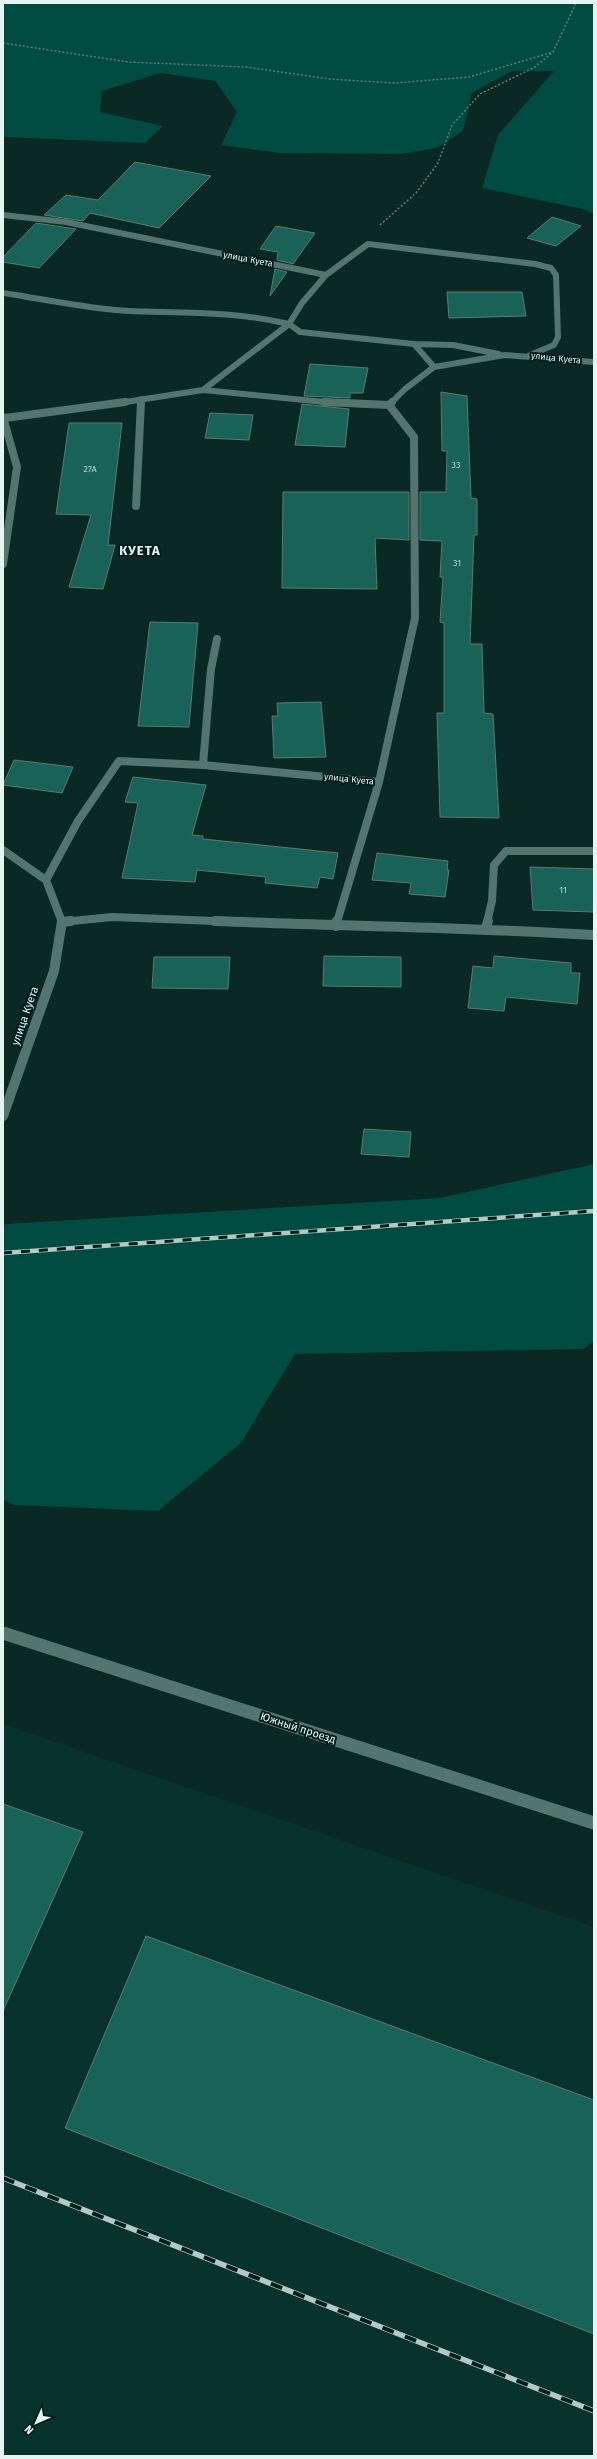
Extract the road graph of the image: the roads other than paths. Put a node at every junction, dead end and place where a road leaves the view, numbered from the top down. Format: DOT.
graph roads {
  1 [pos="3,215"];
  2 [pos="326,275"];
  3 [pos="3,293"];
  4 [pos="290,324"];
  5 [pos="414,344"];
  6 [pos="504,355"];
  7 [pos="530,355"];
  8 [pos="594,362"];
  9 [pos="434,367"];
  10 [pos="203,390"];
  11 [pos="141,399"];
  12 [pos="389,406"];
  13 [pos="4,417"];
  14 [pos="136,506"];
  15 [pos="3,564"];
  16 [pos="217,639"];
  17 [pos="203,764"];
  18 [pos="379,782"];
  19 [pos="3,850"];
  20 [pos="594,851"];
  21 [pos="46,880"];
  22 [pos="62,922"];
  23 [pos="336,926"];
  24 [pos="486,928"];
  25 [pos="594,935"];
  26 [pos="3,1116"];
  27 [pos="3,1633"];
  28 [pos="594,1823"];
  1 -- 2 [label="street, улица Куета"];
  2 -- 4 [label="street"];
  2 -- 7 [label="street"];
  3 -- 4 [label="street"];
  4 -- 5 [label="street"];
  4 -- 10 [label="street"];
  5 -- 6 [label="street"];
  5 -- 9 [label="street"];
  6 -- 7 [label="street, улица Куета"];
  6 -- 9 [label="street, улица Куета"];
  7 -- 8 [label="street, улица Куета"];
  9 -- 12 [label="street, улица Куета"];
  10 -- 11 [label="street"];
  10 -- 12 [label="street"];
  11 -- 13 [label="street"];
  11 -- 14 [label="street"];
  12 -- 18 [label="street, улица Куета"];
  13 -- 15 [label="street"];
  16 -- 17 [label="street"];
  17 -- 18 [label="street, улица Куета"];
  17 -- 21 [label="street, улица Куета"];
  18 -- 23 [label="street"];
  19 -- 21 [label="street"];
  20 -- 24 [label="street"];
  21 -- 22 [label="street"];
  22 -- 23 [label="street"];
  22 -- 26 [label="street, улица Куета"];
  23 -- 24 [label="street"];
  24 -- 25 [label="street"];
  27 -- 28 [label="street, Южный проезд"];
}
